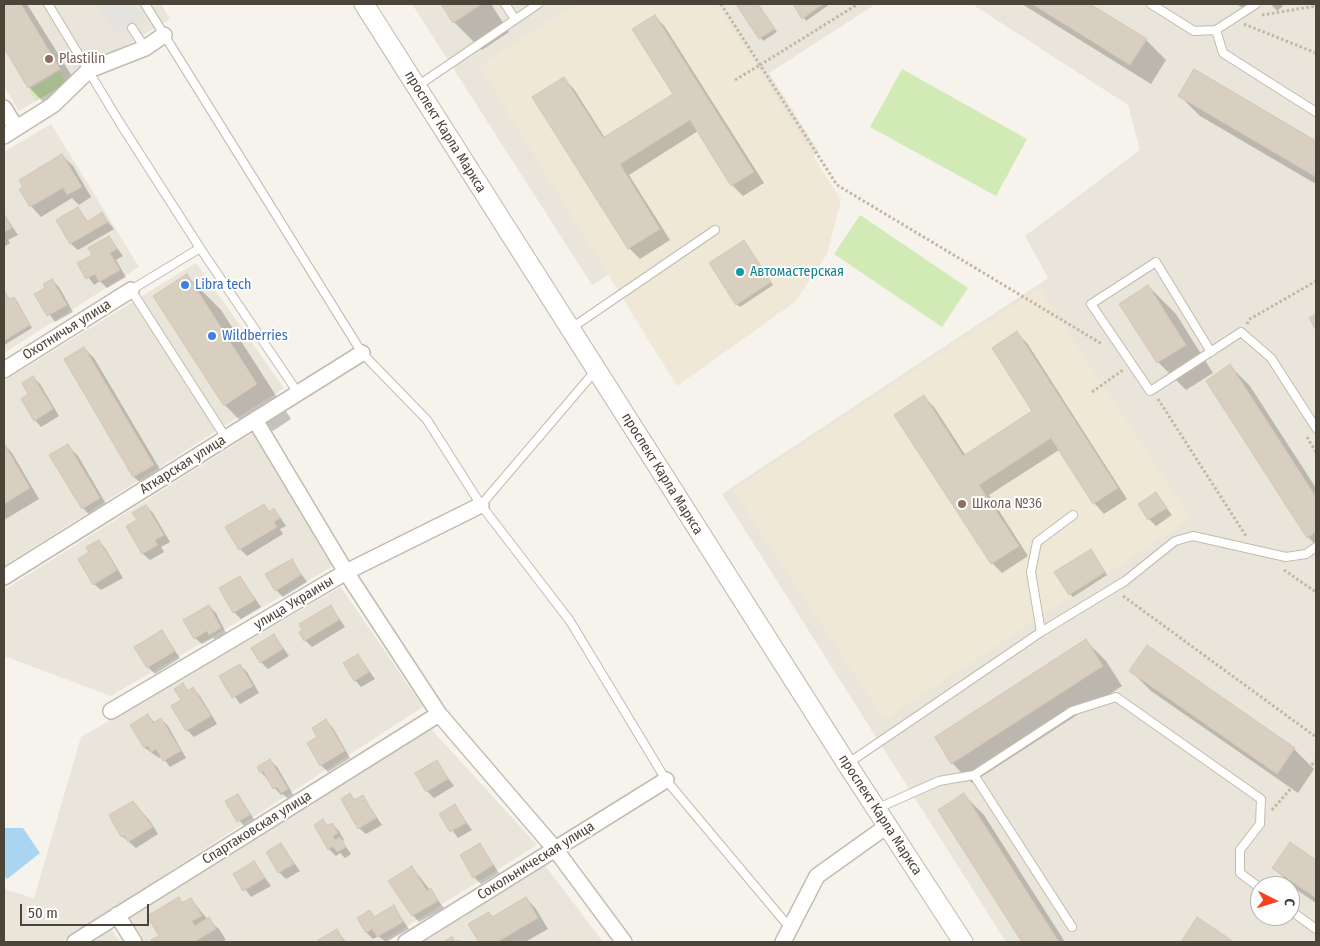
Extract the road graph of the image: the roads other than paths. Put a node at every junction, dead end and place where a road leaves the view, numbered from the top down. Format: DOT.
graph roads {
  1 [pos="48,4"];
  2 [pos="145,4"];
  3 [pos="364,4"];
  4 [pos="505,4"];
  5 [pos="538,4"];
  6 [pos="1152,4"];
  7 [pos="1256,4"];
  8 [pos="515,19"];
  9 [pos="132,28"];
  10 [pos="1216,30"];
  11 [pos="164,35"];
  12 [pos="144,48"];
  13 [pos="88,70"];
  14 [pos="416,87"];
  15 [pos="4,108"];
  16 [pos="1316,112"];
  17 [pos="10,132"];
  18 [pos="715,230"];
  19 [pos="200,248"];
  20 [pos="131,290"];
  21 [pos="570,329"];
  22 [pos="1211,352"];
  23 [pos="362,353"];
  24 [pos="4,370"];
  25 [pos="596,370"];
  26 [pos="298,393"];
  27 [pos="255,420"];
  28 [pos="1316,428"];
  29 [pos="226,438"];
  30 [pos="482,505"];
  31 [pos="1073,515"];
  32 [pos="1316,547"];
  33 [pos="346,572"];
  34 [pos="4,577"];
  35 [pos="1041,632"];
  36 [pos="111,711"];
  37 [pos="439,714"];
  38 [pos="846,764"];
  39 [pos="974,775"];
  40 [pos="666,780"];
  41 [pos="876,809"];
  42 [pos="887,826"];
  43 [pos="555,849"];
  44 [pos="1250,881"];
  45 [pos="117,915"];
  46 [pos="1300,917"];
  47 [pos="1072,927"];
  48 [pos="1316,929"];
  49 [pos="787,936"];
  50 [pos="75,942"];
  51 [pos="134,942"];
  52 [pos="406,942"];
  53 [pos="624,942"];
  54 [pos="963,942"];
  1 -- 13 [label="lane"];
  2 -- 11 [label="lane"];
  3 -- 14 [label="street, проспект Карла Маркса"];
  4 -- 8 [label="lane"];
  5 -- 8 [label="lane"];
  6 -- 10 [label="lane"];
  7 -- 10 [label="lane"];
  8 -- 14 [label="lane"];
  9 -- 12 [label="lane"];
  10 -- 16 [label="lane"];
  11 -- 12 [label="street"];
  11 -- 23 [label="lane"];
  12 -- 13 [label="street"];
  13 -- 17 [label="street"];
  13 -- 19 [label="lane"];
  14 -- 21 [label="street, проспект Карла Маркса"];
  15 -- 17 [label="street"];
  18 -- 21 [label="lane"];
  19 -- 20 [label="lane"];
  19 -- 26 [label="lane"];
  20 -- 24 [label="street, Охотничья улица"];
  20 -- 29 [label="lane"];
  21 -- 25 [label="street, проспект Карла Маркса"];
  22 -- 22 [label="lane"];
  22 -- 28 [label="lane"];
  23 -- 26 [label="street, Аткарская улица"];
  23 -- 30 [label="lane"];
  25 -- 30 [label="lane"];
  25 -- 38 [label="street, проспект Карла Маркса"];
  26 -- 27 [label="street, Аткарская улица"];
  27 -- 29 [label="street, Аткарская улица"];
  27 -- 33 [label="street"];
  29 -- 34 [label="street, Аткарская улица"];
  30 -- 33 [label="street, улица Украины"];
  30 -- 40 [label="lane"];
  31 -- 35 [label="lane"];
  32 -- 35 [label="lane"];
  33 -- 36 [label="street, улица Украины"];
  33 -- 37 [label="street"];
  35 -- 38 [label="lane"];
  37 -- 43 [label="street"];
  37 -- 45 [label="street, Спартаковская улица"];
  38 -- 41 [label="street, проспект Карла Маркса"];
  39 -- 41 [label="lane"];
  39 -- 44 [label="lane"];
  39 -- 47 [label="lane"];
  40 -- 43 [label="street, Сокольническая улица"];
  40 -- 49 [label="lane"];
  41 -- 42 [label="street, проспект Карла Маркса"];
  42 -- 49 [label="street"];
  42 -- 54 [label="street, проспект Карла Маркса"];
  43 -- 52 [label="street, Сокольническая улица"];
  43 -- 53 [label="street"];
  45 -- 50 [label="street, Спартаковская улица"];
  45 -- 51 [label="street"];
  46 -- 48 [label="lane"];
}
